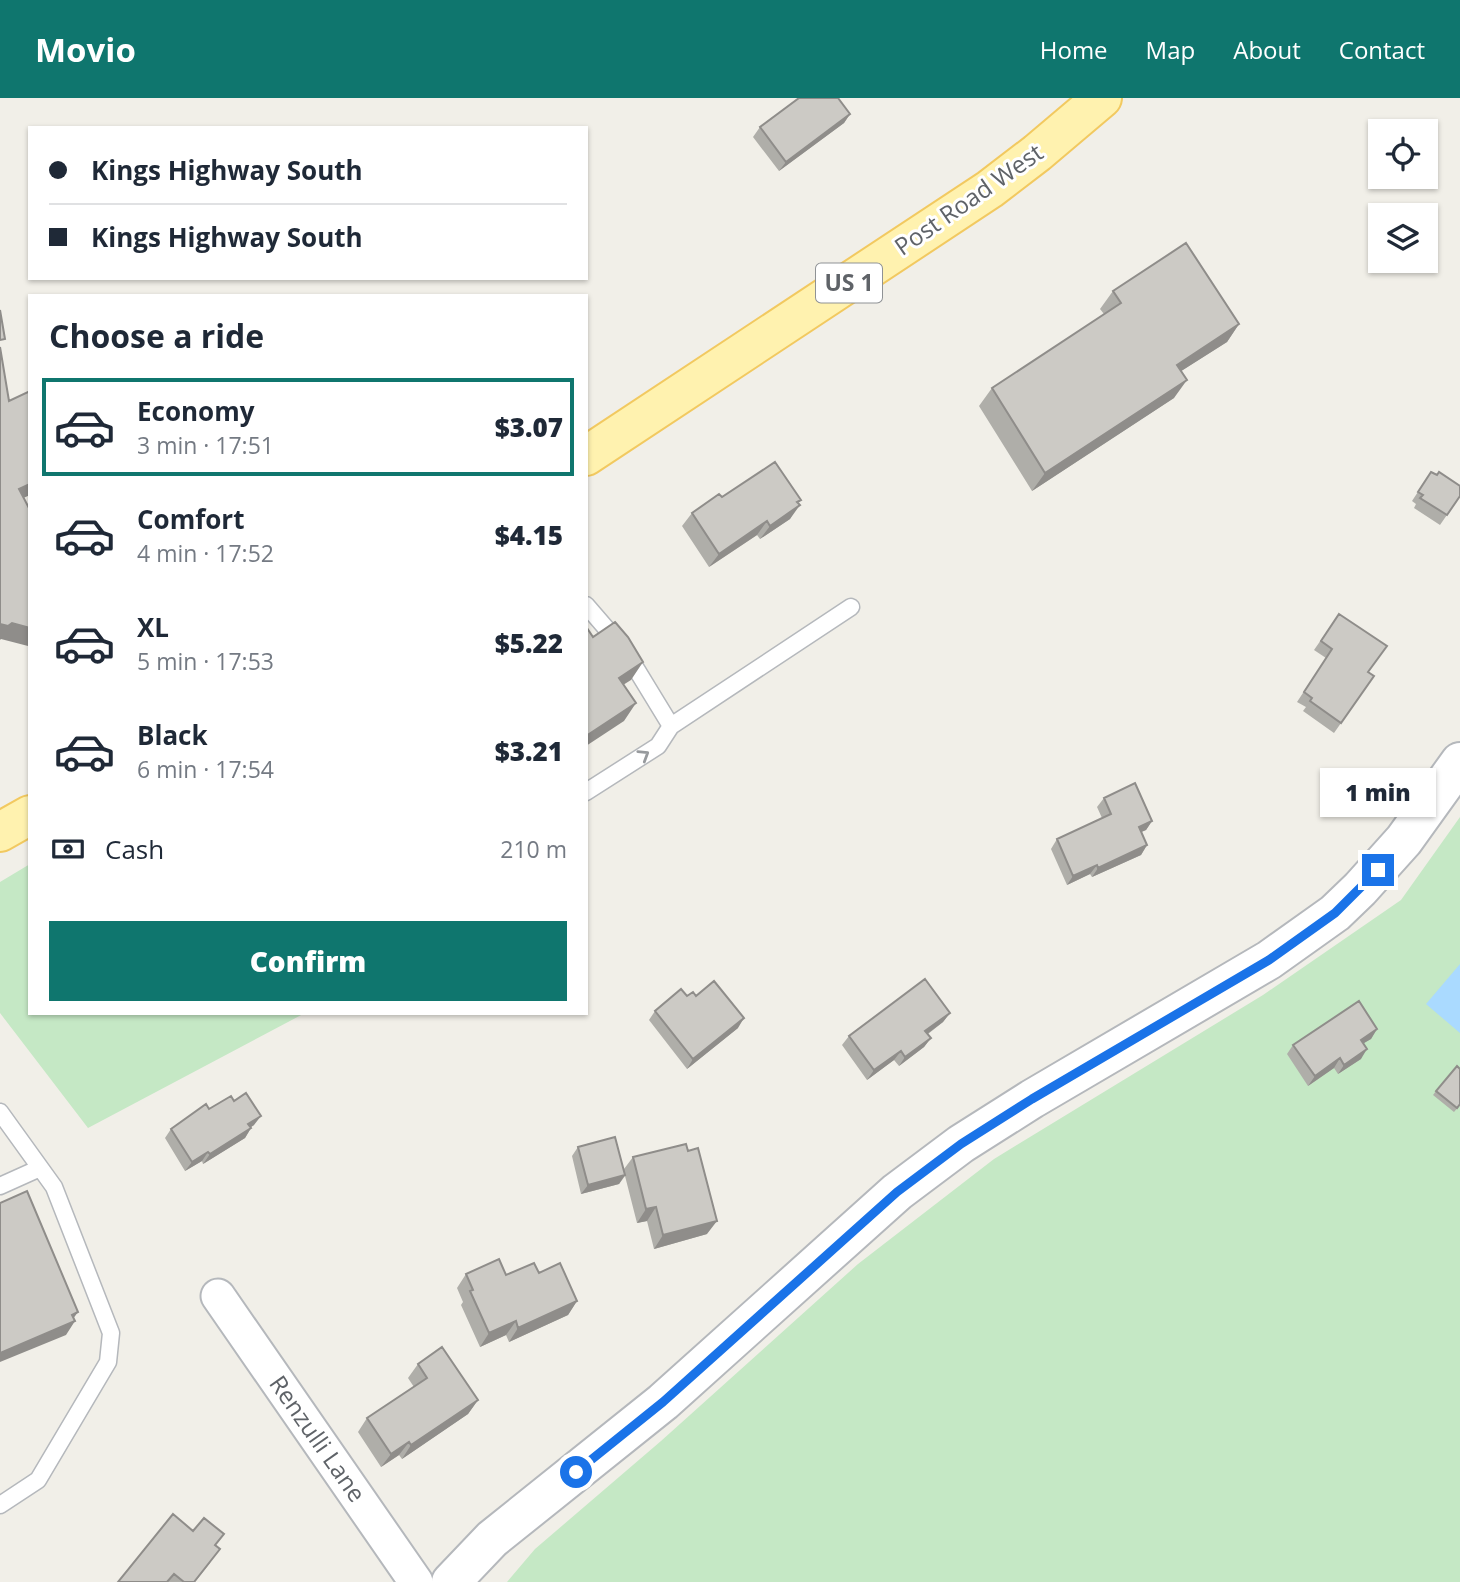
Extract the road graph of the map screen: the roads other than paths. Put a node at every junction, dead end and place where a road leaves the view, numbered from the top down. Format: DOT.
graph roads {
  1 [pos="1102,98"];
  2 [pos="588,455"];
  3 [pos="588,607"];
  4 [pos="852,607"];
  5 [pos="671,726"];
  6 [pos="1460,762"];
  7 [pos="588,791"];
  8 [pos="28,816"];
  9 [pos="0,832"];
  10 [pos="0,1112"];
  11 [pos="40,1168"];
  12 [pos="0,1186"];
  13 [pos="218,1296"];
  14 [pos="0,1505"];
  15 [pos="416,1582"];
  16 [pos="451,1582"];
  1 -- 2 [label="main road, Post Road West / US 1"];
  3 -- 5 [label="lane"];
  4 -- 5 [label="lane"];
  7 -- 5 [label="lane, one-way"];
  6 -- 16 [label="street"];
  8 -- 9 [label="main road"];
  10 -- 11 [label="lane"];
  11 -- 12 [label="lane"];
  11 -- 14 [label="lane"];
  13 -- 15 [label="street, Renzulli Lane"];
}
